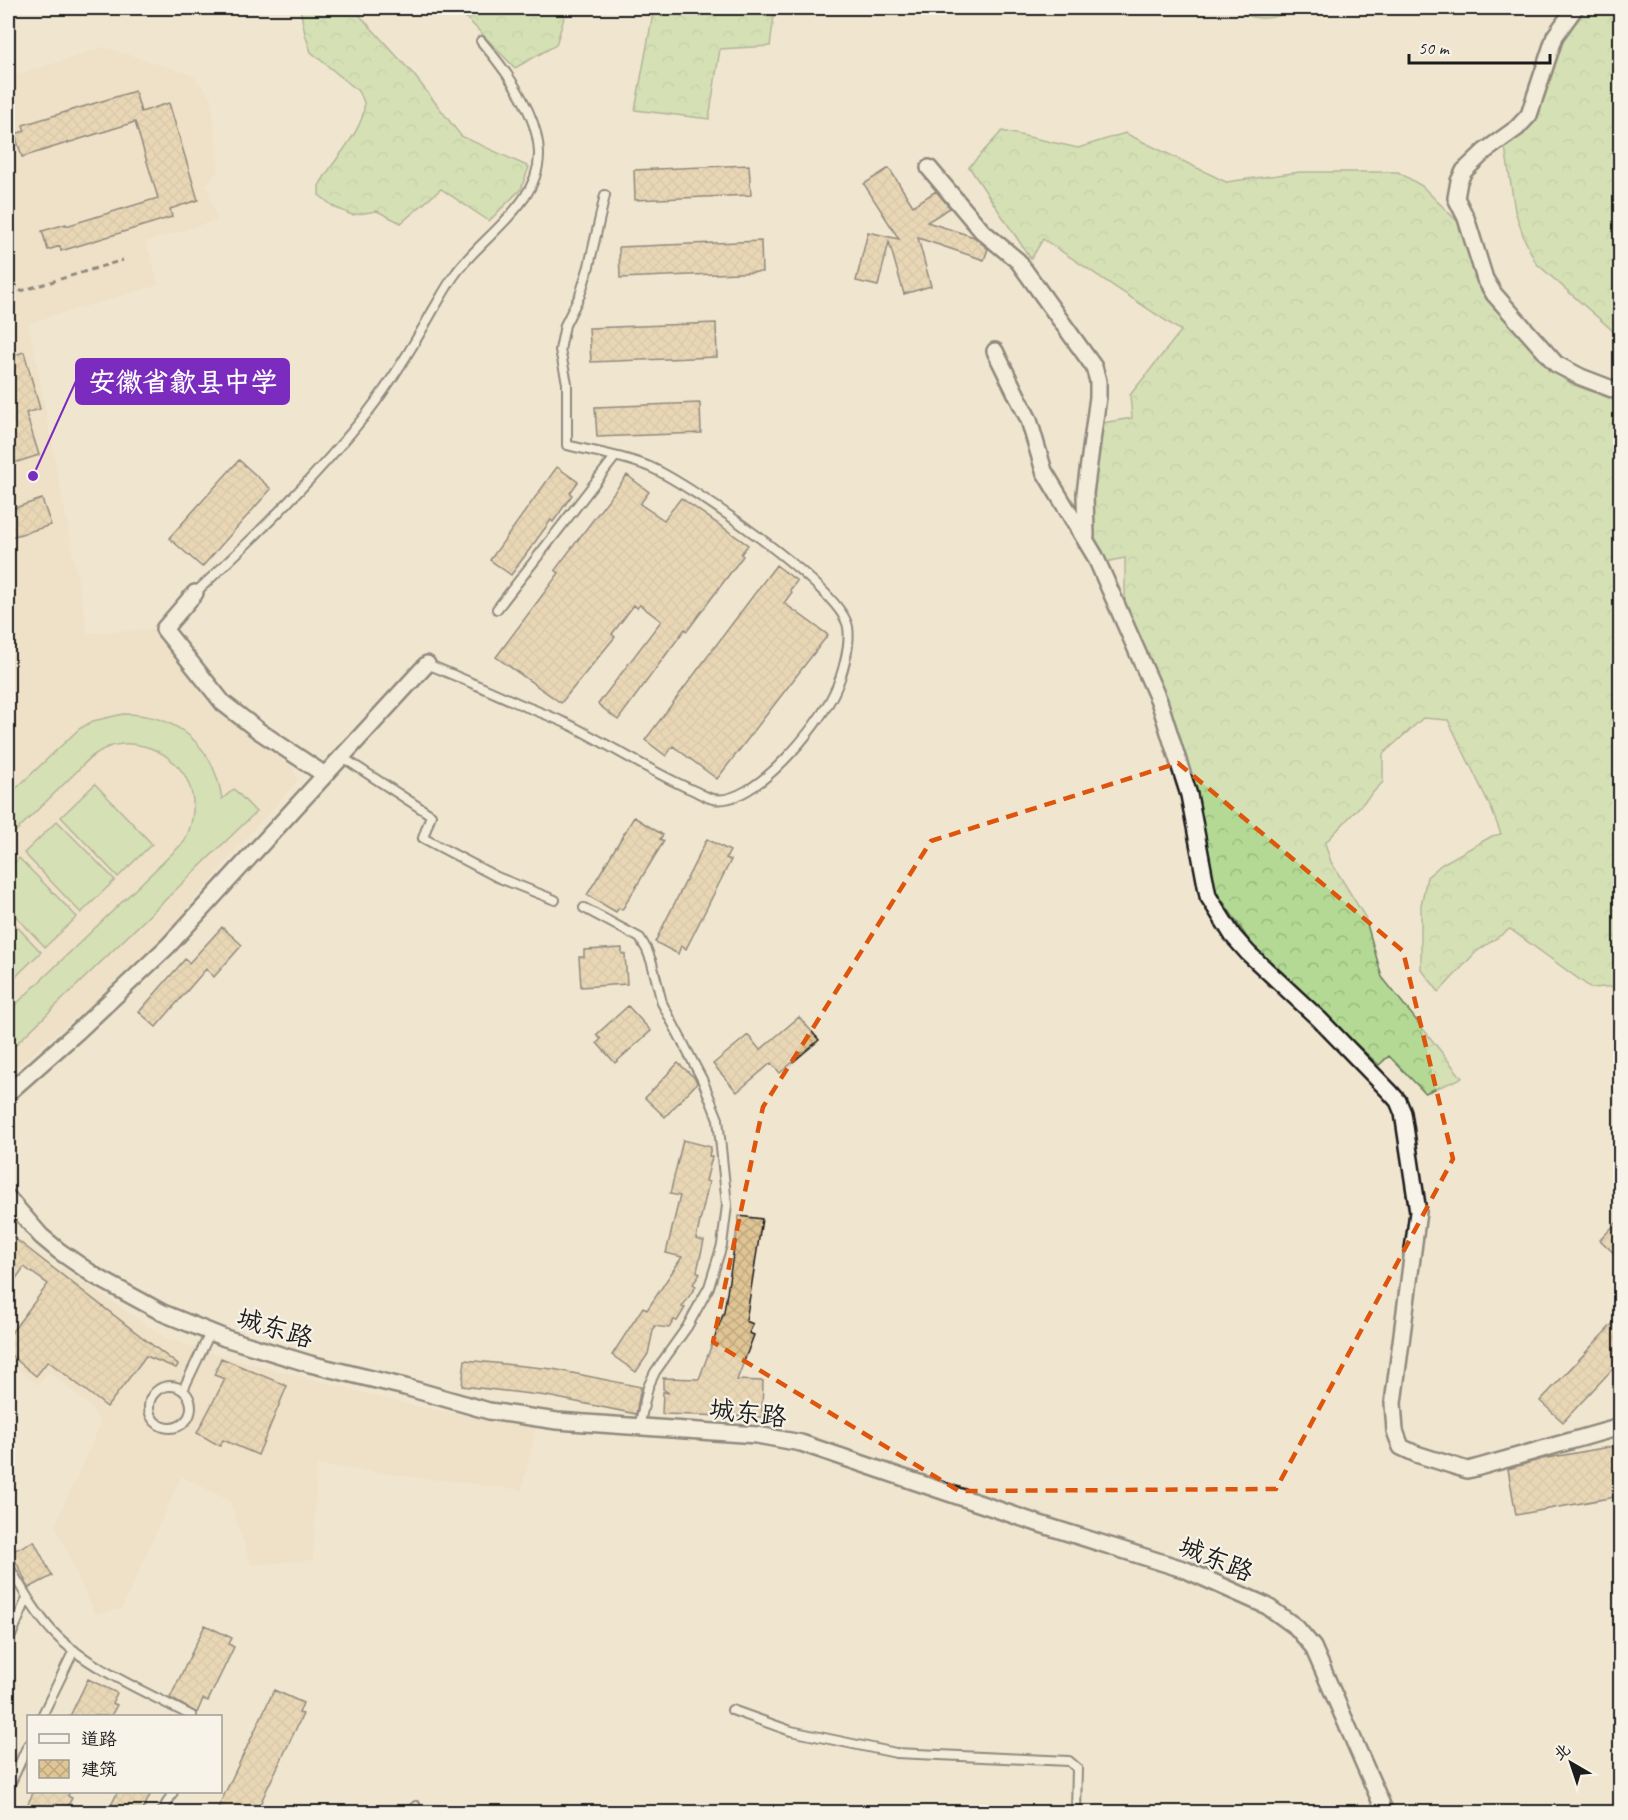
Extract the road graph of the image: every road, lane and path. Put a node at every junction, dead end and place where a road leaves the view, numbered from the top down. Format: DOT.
graph roads {
  1 [pos="1575,8"];
  2 [pos="481,41"];
  3 [pos="929,168"];
  4 [pos="605,195"];
  5 [pos="123,260"];
  6 [pos="8,262"];
  7 [pos="995,351"];
  8 [pos="1620,392"];
  9 [pos="615,457"];
  10 [pos="1087,542"];
  11 [pos="195,593"];
  12 [pos="497,609"];
  13 [pos="427,664"];
  14 [pos="342,756"];
  15 [pos="325,775"];
  16 [pos="555,900"];
  17 [pos="584,908"];
  18 [pos="8,1093"];
  19 [pos="8,1198"];
  20 [pos="210,1333"];
  21 [pos="183,1390"];
  22 [pos="639,1427"];
  23 [pos="1620,1427"];
  24 [pos="8,1565"];
  25 [pos="27,1598"];
  26 [pos="8,1643"];
  27 [pos="74,1650"];
  28 [pos="732,1710"];
  29 [pos="42,1715"];
  30 [pos="190,1715"];
  31 [pos="27,1747"];
  32 [pos="8,1789"];
  33 [pos="172,1793"];
  34 [pos="416,1806"];
  35 [pos="162,1812"];
  36 [pos="410,1812"];
  37 [pos="1076,1812"];
  38 [pos="1385,1812"];
  1 -- 8 [label="street"];
  2 -- 11 [label="lane"];
  3 -- 10 [label="street"];
  4 -- 9 [label="lane"];
  5 -- 6 [label="path"];
  7 -- 10 [label="street"];
  9 -- 12 [label="lane"];
  9 -- 13 [label="lane"];
  10 -- 23 [label="street"];
  11 -- 15 [label="street"];
  13 -- 14 [label="street"];
  14 -- 15 [label="street"];
  14 -- 16 [label="lane"];
  15 -- 18 [label="street"];
  17 -- 22 [label="lane"];
  19 -- 20 [label="street, 城东路"];
  20 -- 21 [label="lane"];
  20 -- 22 [label="street, 城东路"];
  21 -- 21 [label="lane"];
  22 -- 38 [label="street, 城东路"];
  24 -- 25 [label="lane"];
  25 -- 26 [label="lane"];
  25 -- 27 [label="lane"];
  27 -- 29 [label="lane"];
  27 -- 30 [label="lane"];
  28 -- 37 [label="lane"];
  31 -- 32 [label="lane"];
  33 -- 35 [label="lane"];
  34 -- 36 [label="lane"];
}
